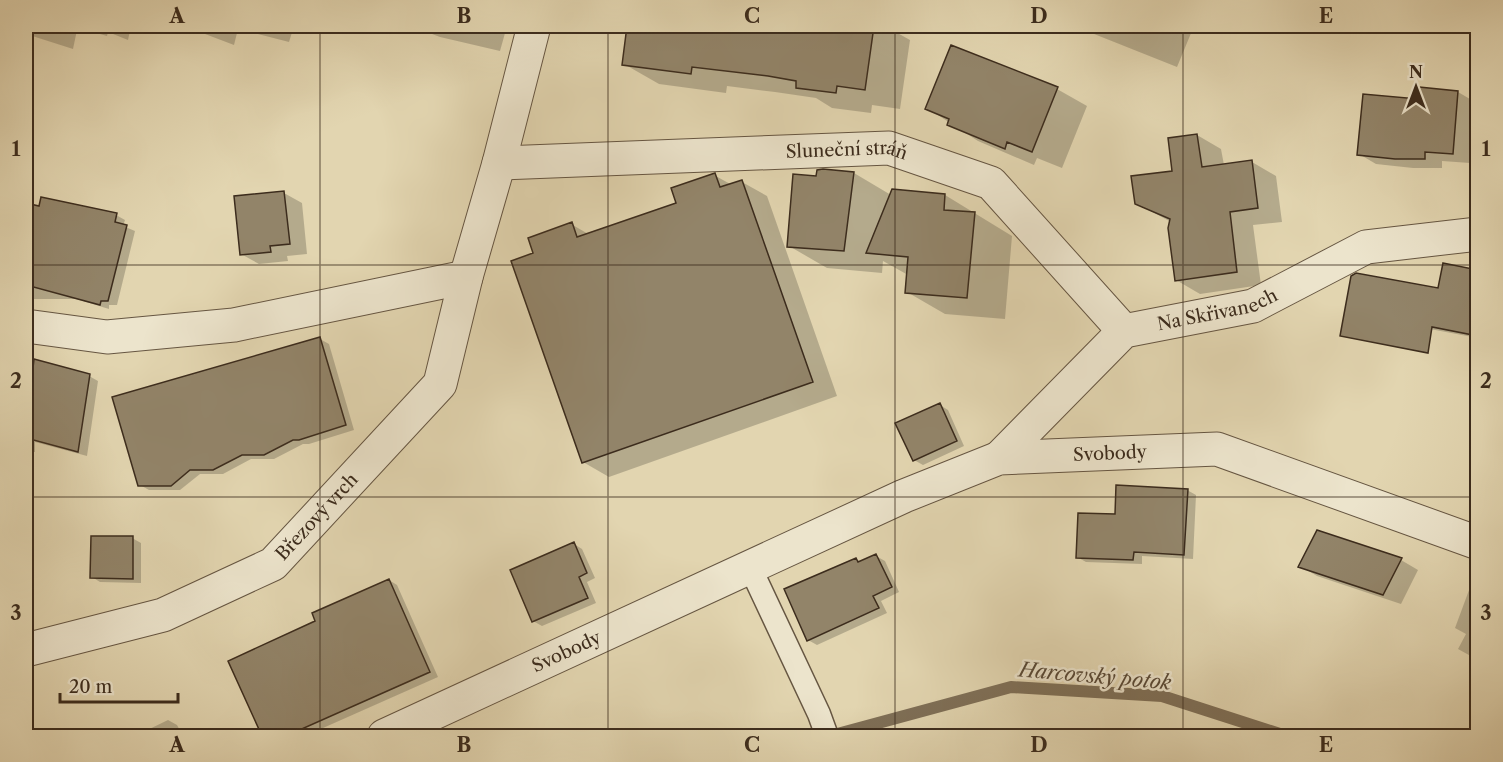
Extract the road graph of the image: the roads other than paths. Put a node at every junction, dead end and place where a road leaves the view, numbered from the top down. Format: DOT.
graph roads {
  1 [pos="534,26"];
  2 [pos="499,163"];
  3 [pos="1478,234"];
  4 [pos="466,277"];
  5 [pos="26,326"];
  6 [pos="1124,332"];
  7 [pos="999,458"];
  8 [pos="1478,543"];
  9 [pos="753,574"];
  10 [pos="752,608"];
  11 [pos="26,650"];
  12 [pos="423,728"];
  13 [pos="384,736"];
  14 [pos="827,736"];
  1 -- 2 [label="street, Březový vrch"];
  2 -- 4 [label="street, Březový vrch"];
  2 -- 6 [label="street, Sluneční stráň"];
  3 -- 6 [label="street, Na Skřivanech"];
  4 -- 5 [label="street"];
  4 -- 11 [label="street, Březový vrch"];
  6 -- 7 [label="street"];
  7 -- 8 [label="street, Svobody"];
  7 -- 9 [label="street, Svobody"];
  9 -- 10 [label="lane"];
  9 -- 12 [label="street, Svobody"];
  9 -- 14 [label="lane"];
  12 -- 13 [label="street, Svobody"];
}
